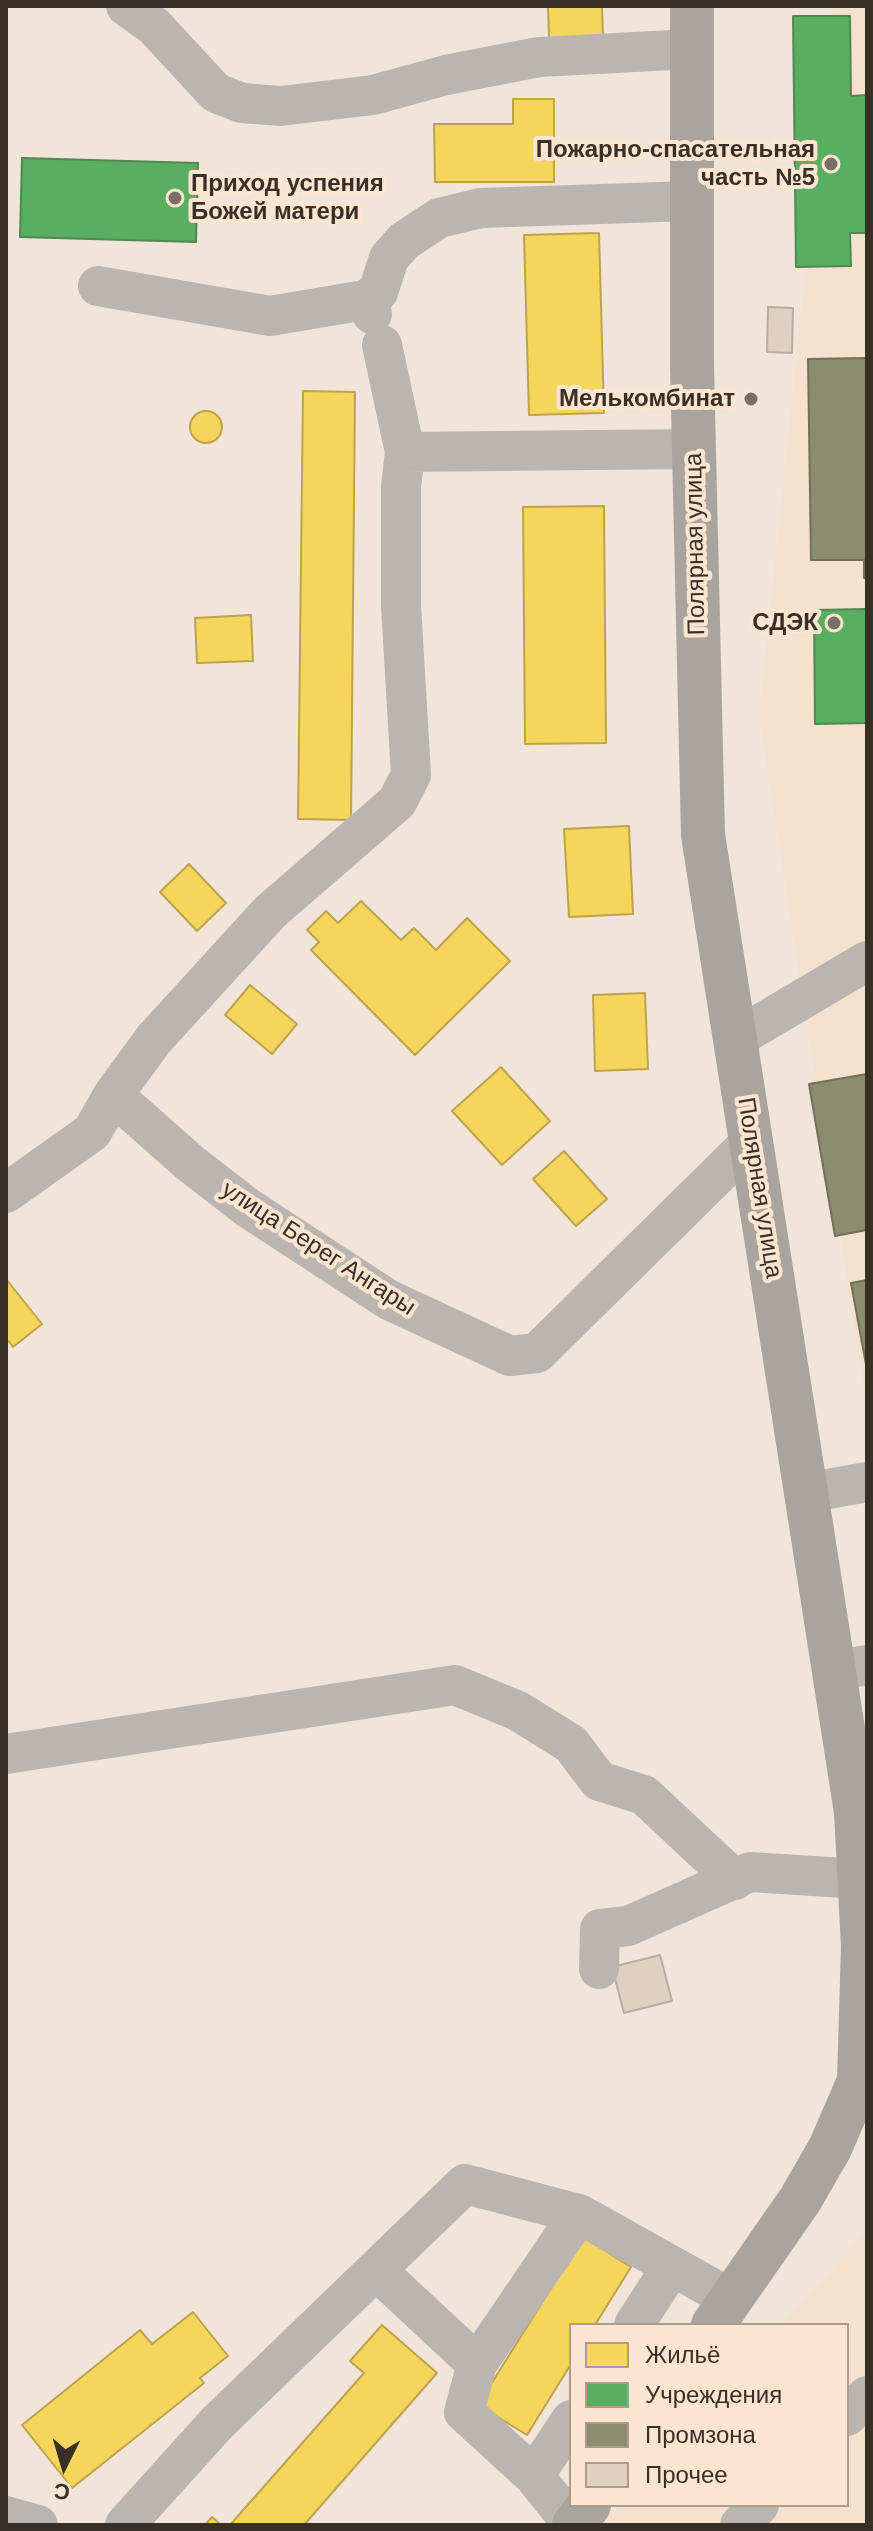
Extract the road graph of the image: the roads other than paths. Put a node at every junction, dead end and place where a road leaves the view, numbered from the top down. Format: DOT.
graph roads {
  1 [pos="126,6"];
  2 [pos="692,6"];
  3 [pos="692,49"];
  4 [pos="692,201"];
  5 [pos="98,286"];
  6 [pos="373,320"];
  7 [pos="693,449"];
  8 [pos="405,452"];
  9 [pos="867,961"];
  10 [pos="735,1039"];
  11 [pos="113,1095"];
  12 [pos="751,1142"];
  13 [pos="6,1193"];
  14 [pos="867,1482"];
  15 [pos="806,1493"];
  16 [pos="851,1668"];
  17 [pos="6,1754"];
  18 [pos="862,1816"];
  19 [pos="860,1879"];
  20 [pos="735,1880"];
  21 [pos="866,1953"];
  22 [pos="599,1969"];
  23 [pos="863,2078"];
  24 [pos="579,2214"];
  25 [pos="672,2266"];
  26 [pos="376,2270"];
  27 [pos="722,2312"];
  28 [pos="635,2323"];
  29 [pos="477,2364"];
  30 [pos="867,2396"];
  31 [pos="849,2414"];
  32 [pos="569,2423"];
  33 [pos="534,2476"];
  34 [pos="587,2507"];
  35 [pos="757,2507"];
  36 [pos="6,2516"];
  37 [pos="38,2525"];
  38 [pos="125,2525"];
  39 [pos="573,2525"];
  40 [pos="740,2525"];
  1 -- 3 [label="lane"];
  2 -- 3 [label="main road, Полярная улица"];
  3 -- 4 [label="main road, Полярная улица"];
  4 -- 6 [label="lane"];
  4 -- 7 [label="main road, Полярная улица"];
  5 -- 6 [label="lane"];
  6 -- 8 [label="lane"];
  7 -- 8 [label="lane"];
  7 -- 10 [label="main road, Полярная улица"];
  8 -- 11 [label="lane"];
  9 -- 10 [label="lane"];
  10 -- 12 [label="main road, Полярная улица"];
  11 -- 12 [label="lane, улица Берег Ангары"];
  11 -- 13 [label="lane"];
  12 -- 15 [label="main road, Полярная улица"];
  14 -- 15 [label="lane"];
  15 -- 16 [label="main road, Полярная улица"];
  16 -- 18 [label="main road, Полярная улица"];
  17 -- 20 [label="lane"];
  18 -- 19 [label="main road, Полярная улица"];
  19 -- 20 [label="lane"];
  19 -- 21 [label="main road, Полярная улица"];
  20 -- 22 [label="lane"];
  21 -- 23 [label="main road, Полярная улица"];
  23 -- 27 [label="main road, Полярная улица"];
  24 -- 25 [label="lane"];
  24 -- 26 [label="lane"];
  24 -- 29 [label="lane"];
  25 -- 27 [label="lane"];
  25 -- 28 [label="lane"];
  26 -- 29 [label="lane"];
  26 -- 38 [label="lane"];
  29 -- 33 [label="lane"];
  30 -- 31 [label="lane"];
  32 -- 33 [label="lane"];
  33 -- 39 [label="lane"];
  34 -- 39 [label="main road"];
  35 -- 40 [label="lane"];
  36 -- 37 [label="lane"];
}
